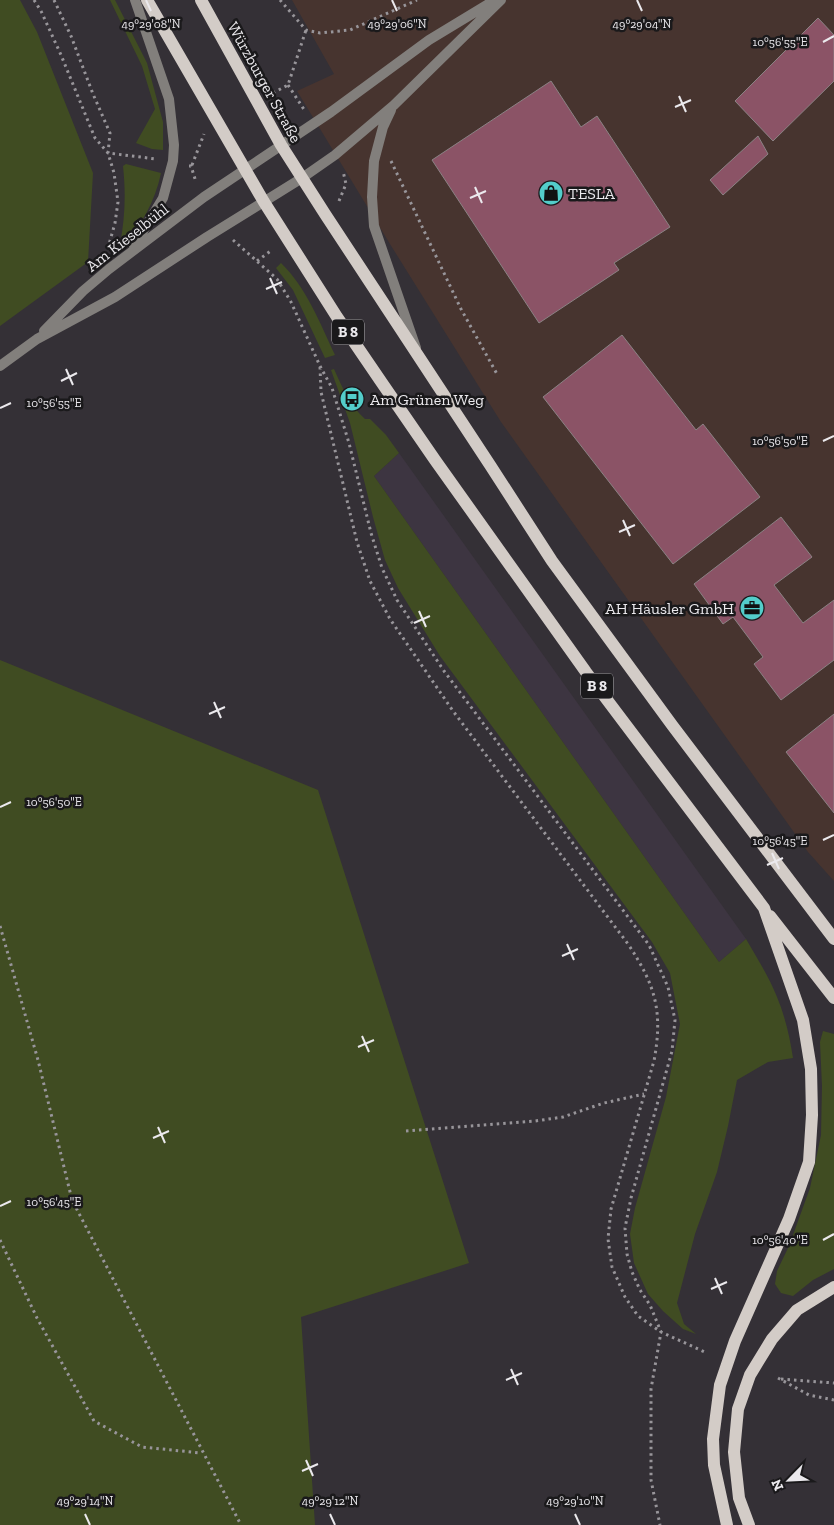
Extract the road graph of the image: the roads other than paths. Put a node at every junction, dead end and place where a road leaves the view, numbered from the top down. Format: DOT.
graph roads {
  1 [pos="134,0"];
  2 [pos="147,0"];
  3 [pos="201,0"];
  4 [pos="495,0"];
  5 [pos="501,0"];
  6 [pos="394,105"];
  7 [pos="281,145"];
  8 [pos="245,170"];
  9 [pos="302,178"];
  10 [pos="264,202"];
  11 [pos="131,251"];
  12 [pos="37,339"];
  13 [pos="420,360"];
  14 [pos="0,366"];
  15 [pos="764,908"];
  16 [pos="834,939"];
  17 [pos="834,998"];
  18 [pos="834,1287"];
  19 [pos="726,1525"];
  20 [pos="749,1525"];
  1 -- 11 [label="street"];
  2 -- 8 [label="main road, B 8"];
  3 -- 7 [label="main road, Würzburger Straße / B 8"];
  4 -- 7 [label="street"];
  5 -- 6 [label="street"];
  6 -- 9 [label="street"];
  6 -- 13 [label="street"];
  7 -- 8 [label="street, Am Kieselbühl"];
  7 -- 9 [label="main road, Würzburger Straße / B 8"];
  8 -- 10 [label="main road, B 8"];
  8 -- 11 [label="street, Am Kieselbühl"];
  9 -- 10 [label="street, Am Kieselbühl"];
  9 -- 13 [label="main road, B 8"];
  10 -- 12 [label="street, Am Kieselbühl"];
  10 -- 15 [label="main road, B 8"];
  11 -- 12 [label="street, Am Kieselbühl"];
  12 -- 14 [label="street, Am Kieselbühl"];
  13 -- 16 [label="main road, B 8"];
  15 -- 17 [label="main road, B 8"];
  15 -- 19 [label="main road"];
  18 -- 20 [label="main road"];
}
